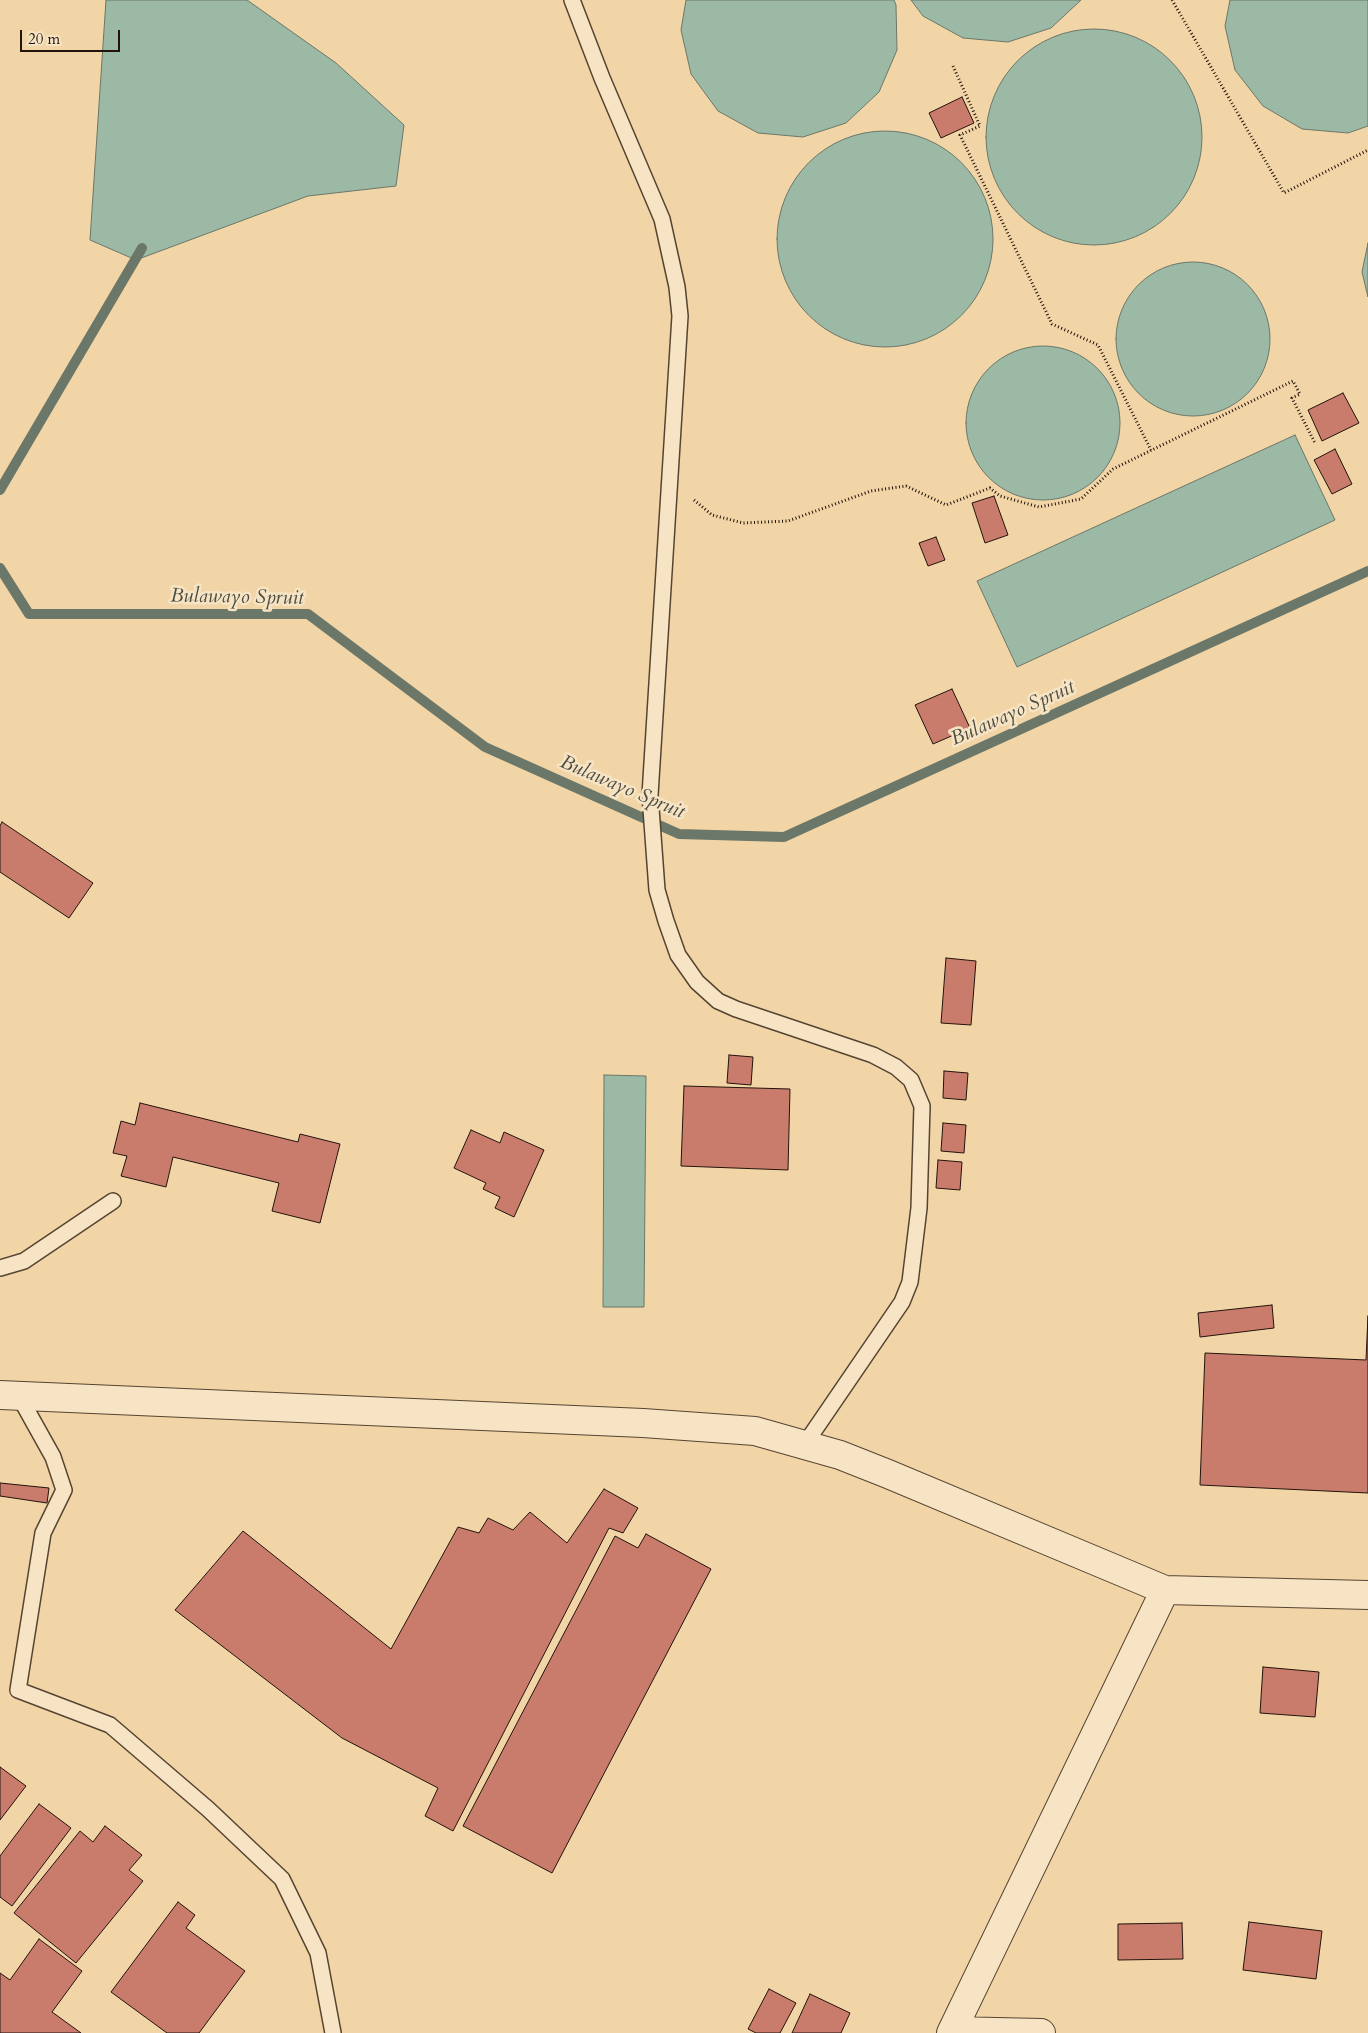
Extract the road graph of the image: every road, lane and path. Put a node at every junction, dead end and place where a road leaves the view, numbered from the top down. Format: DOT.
graph roads {
  1 [pos="572,0"];
  2 [pos="1172,0"];
  3 [pos="953,66"];
  4 [pos="1368,150"];
  5 [pos="1315,443"];
  6 [pos="1151,450"];
  7 [pos="670,468"];
  8 [pos="113,1201"];
  9 [pos="0,1268"];
  10 [pos="9,1396"];
  11 [pos="805,1444"];
  12 [pos="1165,1590"];
  13 [pos="1368,1595"];
  14 [pos="952,2032"];
  15 [pos="333,2033"];
  16 [pos="1041,2033"];
  1 -- 7 [label="lane"];
  2 -- 4 [label="path"];
  3 -- 6 [label="path"];
  5 -- 6 [label="path"];
  6 -- 7 [label="path"];
  7 -- 11 [label="lane"];
  8 -- 9 [label="lane"];
  10 -- 11 [label="street"];
  10 -- 15 [label="lane"];
  11 -- 12 [label="street"];
  12 -- 13 [label="street"];
  12 -- 14 [label="street"];
  14 -- 16 [label="street"];
}
